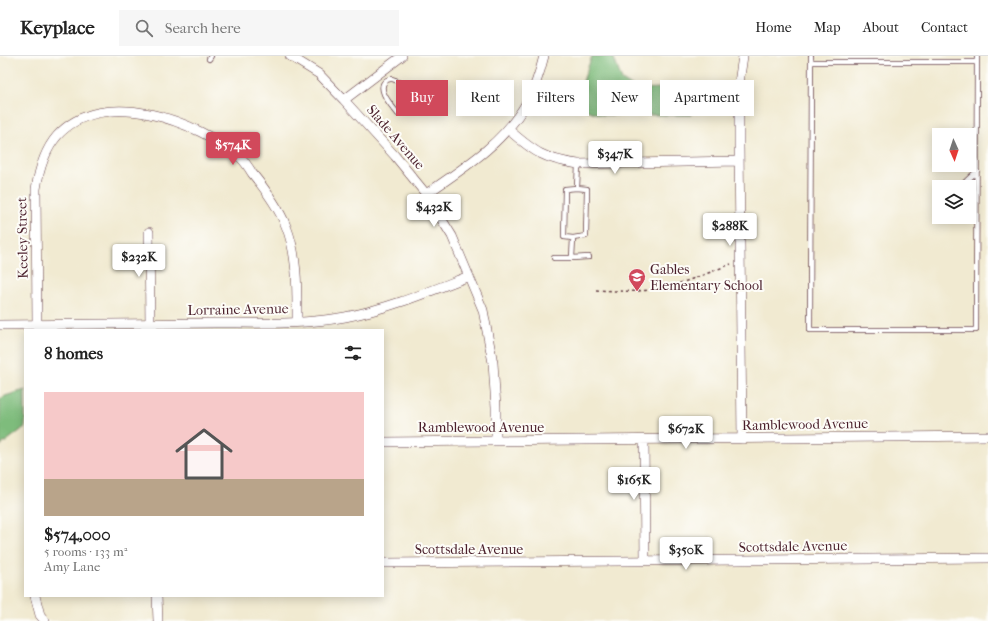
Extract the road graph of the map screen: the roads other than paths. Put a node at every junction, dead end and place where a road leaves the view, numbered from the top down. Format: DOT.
graph roads {
  1 [pos="290,56"];
  2 [pos="402,56"];
  3 [pos="544,56"];
  4 [pos="743,56"];
  5 [pos="811,56"];
  6 [pos="977,56"];
  7 [pos="811,62"];
  8 [pos="977,62"];
  9 [pos="379,73"];
  10 [pos="396,80"];
  11 [pos="385,82"];
  12 [pos="344,100"];
  13 [pos="396,111"];
  14 [pos="509,130"];
  15 [pos="739,161"];
  16 [pos="578,164"];
  17 [pos="977,171"];
  18 [pos="967,180"];
  19 [pos="576,188"];
  20 [pos="426,194"];
  21 [pos="976,218"];
  22 [pos="976,224"];
  23 [pos="149,232"];
  24 [pos="573,238"];
  25 [pos="589,257"];
  26 [pos="554,258"];
  27 [pos="572,258"];
  28 [pos="469,276"];
  29 [pos="297,322"];
  30 [pos="150,324"];
  31 [pos="0,325"];
  32 [pos="37,325"];
  33 [pos="988,436"];
  34 [pos="742,439"];
  35 [pos="496,440"];
  36 [pos="644,440"];
  37 [pos="384,442"];
  38 [pos="988,558"];
  39 [pos="645,561"];
  40 [pos="384,563"];
  41 [pos="35,597"];
  42 [pos="158,597"];
  43 [pos="45,621"];
  44 [pos="158,621"];
  1 -- 12 [label="street, Slade Avenue"];
  2 -- 9 [label="street"];
  3 -- 14 [label="street"];
  4 -- 15 [label="street"];
  5 -- 7 [label="lane"];
  6 -- 8 [label="lane"];
  7 -- 8 [label="lane"];
  7 -- 22 [label="lane"];
  8 -- 17 [label="lane"];
  9 -- 11 [label="lane"];
  9 -- 12 [label="street"];
  10 -- 11 [label="lane"];
  11 -- 13 [label="lane"];
  12 -- 20 [label="street, Slade Avenue"];
  14 -- 16 [label="street"];
  14 -- 20 [label="street"];
  15 -- 16 [label="street"];
  15 -- 34 [label="street"];
  16 -- 19 [label="lane"];
  17 -- 18 [label="lane"];
  17 -- 21 [label="lane"];
  19 -- 24 [label="lane"];
  19 -- 24 [label="lane"];
  20 -- 28 [label="street, Slade Avenue"];
  23 -- 30 [label="street"];
  24 -- 27 [label="lane"];
  25 -- 27 [label="lane"];
  26 -- 27 [label="lane"];
  28 -- 29 [label="street, Lorraine Avenue"];
  28 -- 35 [label="street, Slade Avenue"];
  29 -- 30 [label="street, Lorraine Avenue"];
  29 -- 32 [label="street, Keeley Street"];
  30 -- 32 [label="street, Lorraine Avenue"];
  31 -- 32 [label="street, Lorraine Avenue"];
  33 -- 34 [label="street, Ramblewood Avenue"];
  34 -- 36 [label="street, Ramblewood Avenue"];
  35 -- 36 [label="street, Ramblewood Avenue"];
  35 -- 37 [label="street, Ramblewood Avenue"];
  36 -- 39 [label="street"];
  38 -- 39 [label="street, Scottsdale Avenue"];
  39 -- 40 [label="street, Scottsdale Avenue"];
  41 -- 43 [label="street"];
  42 -- 44 [label="street"];
}
